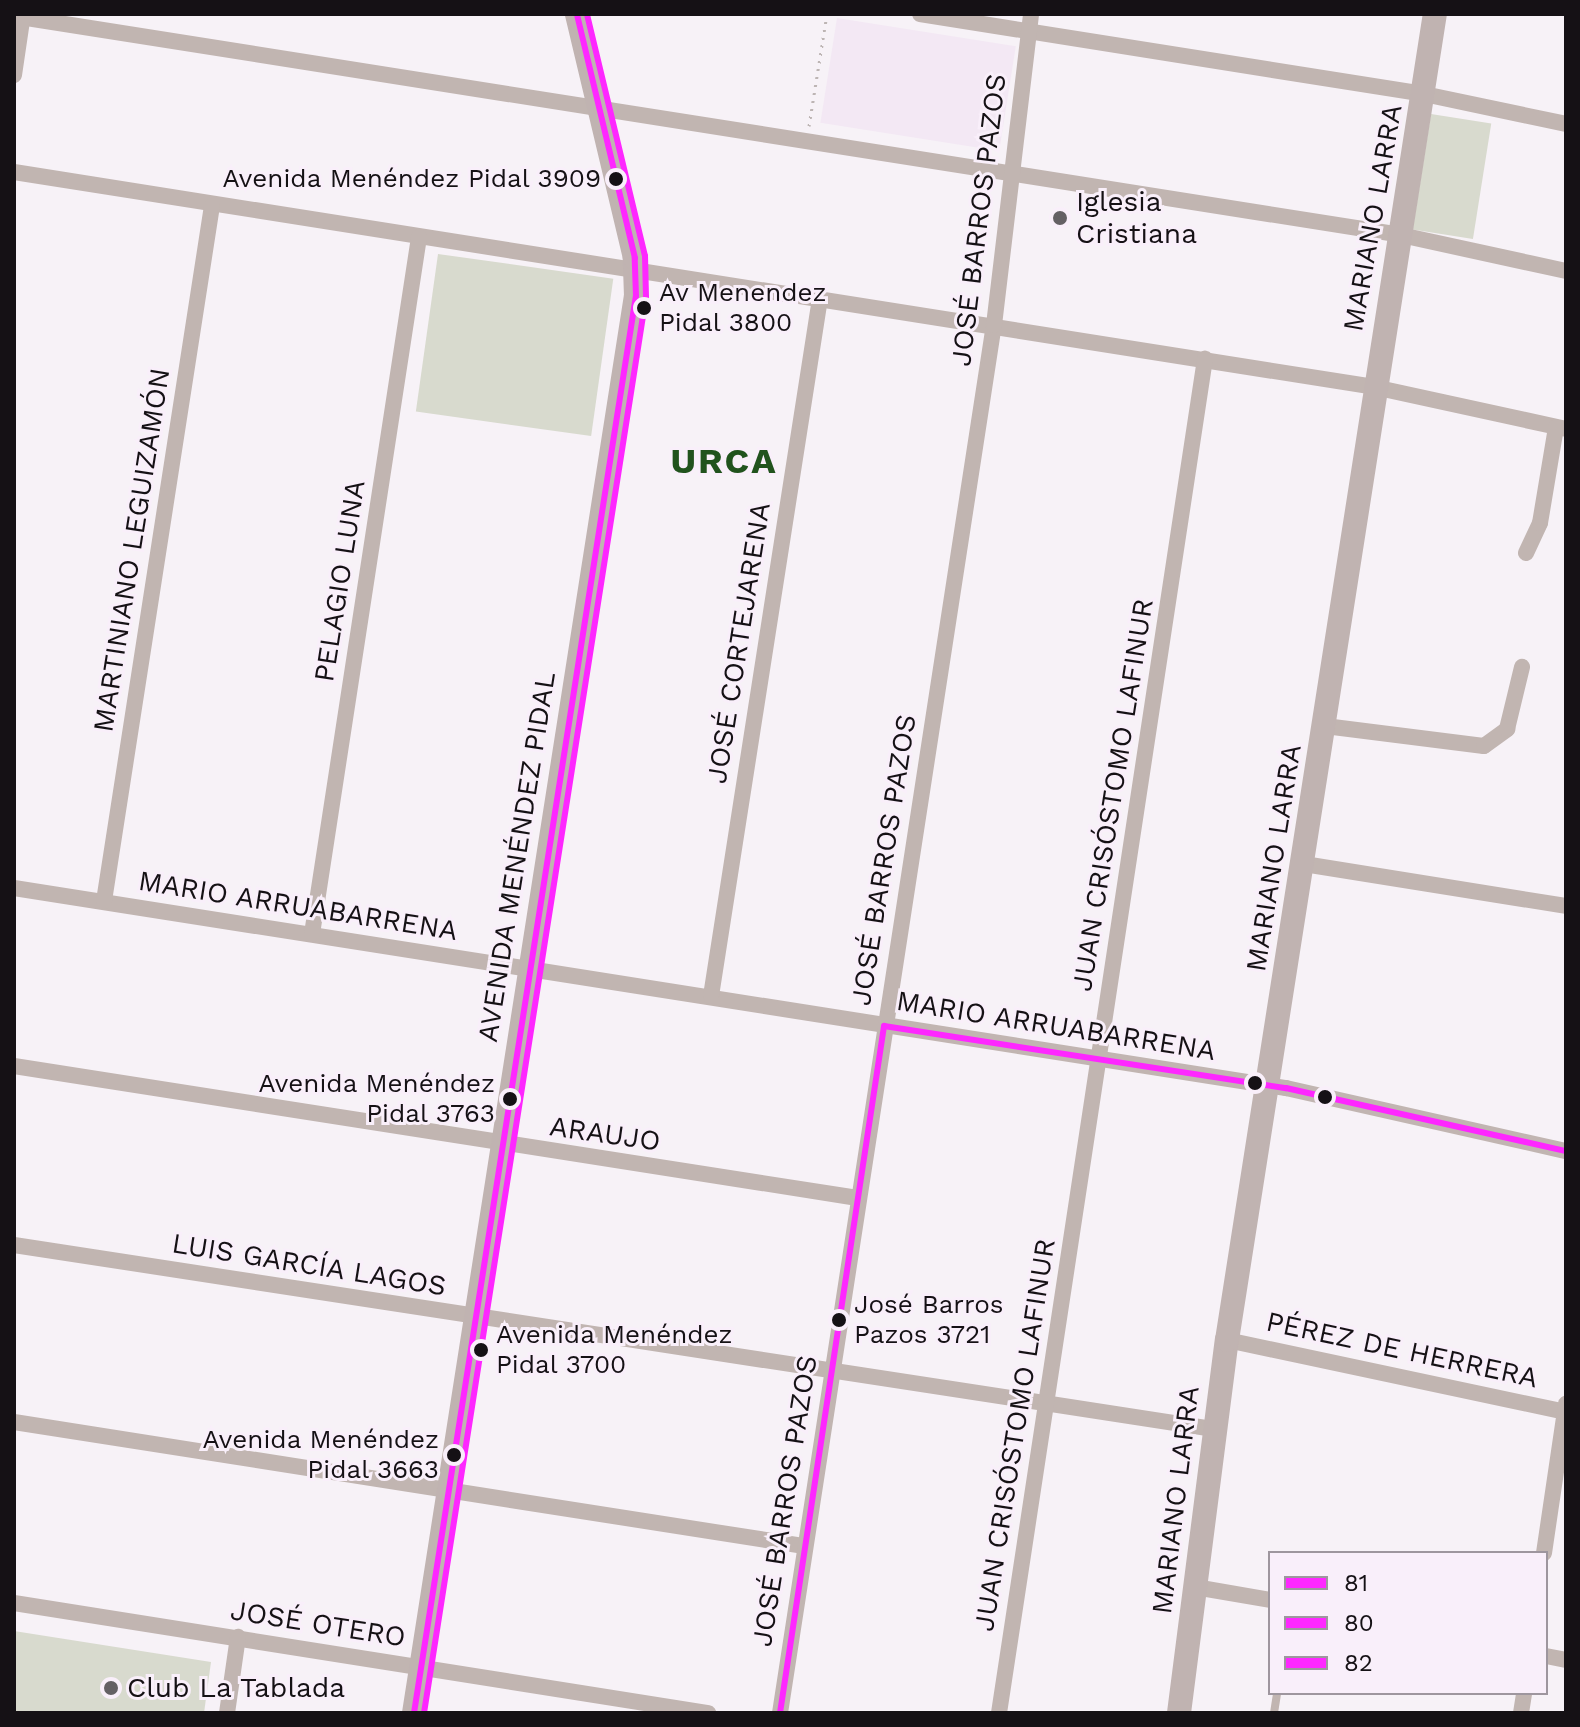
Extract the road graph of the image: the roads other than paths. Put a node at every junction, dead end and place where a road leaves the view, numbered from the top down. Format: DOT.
graph roads {
  1 [pos="577,14"];
  2 [pos="920,14"];
  3 [pos="1435,14"];
  4 [pos="20,16"];
  5 [pos="1030,21"];
  6 [pos="14,75"];
  7 [pos="1424,94"];
  8 [pos="600,108"];
  9 [pos="1566,124"];
  10 [pos="14,172"];
  11 [pos="1010,174"];
  12 [pos="212,206"];
  13 [pos="1401,235"];
  14 [pos="419,237"];
  15 [pos="1566,271"];
  16 [pos="637,272"];
  17 [pos="820,298"];
  18 [pos="994,325"];
  19 [pos="1205,359"];
  20 [pos="1374,387"];
  21 [pos="1561,428"];
  22 [pos="1526,553"];
  23 [pos="1522,667"];
  24 [pos="1325,726"];
  25 [pos="1304,864"];
  26 [pos="14,888"];
  27 [pos="104,901"];
  28 [pos="1566,906"];
  29 [pos="312,934"];
  30 [pos="530,968"];
  31 [pos="711,996"];
  32 [pos="884,1026"];
  33 [pos="1099,1060"];
  34 [pos="14,1066"];
  35 [pos="1267,1085"];
  36 [pos="502,1145"];
  37 [pos="1566,1151"];
  38 [pos="858,1198"];
  39 [pos="14,1245"];
  40 [pos="477,1318"];
  41 [pos="1227,1340"];
  42 [pos="831,1372"];
  43 [pos="1046,1402"];
  44 [pos="1566,1404"];
  45 [pos="1566,1412"];
  46 [pos="14,1422"];
  47 [pos="1214,1429"];
  48 [pos="449,1492"];
  49 [pos="804,1546"];
  50 [pos="1544,1551"];
  51 [pos="1195,1587"];
  52 [pos="1268,1600"];
  53 [pos="14,1603"];
  54 [pos="238,1637"];
  55 [pos="421,1667"];
  56 [pos="227,1713"];
  57 [pos="414,1713"];
  58 [pos="708,1713"];
  59 [pos="780,1713"];
  60 [pos="999,1713"];
  61 [pos="1179,1713"];
  1 -- 8 [label="main road, AVENIDA MENÉNDEZ PIDAL"];
  2 -- 5 [label="street"];
  3 -- 7 [label="main road, MARIANO LARRA"];
  4 -- 6 [label="street"];
  4 -- 8 [label="street"];
  5 -- 7 [label="street"];
  5 -- 11 [label="street, JOSÉ BARROS PAZOS"];
  7 -- 9 [label="street"];
  7 -- 13 [label="main road, MARIANO LARRA"];
  8 -- 11 [label="street"];
  8 -- 16 [label="main road, AVENIDA MENÉNDEZ PIDAL"];
  10 -- 12 [label="street"];
  11 -- 13 [label="street"];
  11 -- 18 [label="street, JOSÉ BARROS PAZOS"];
  12 -- 14 [label="street"];
  12 -- 27 [label="street, MARTINIANO LEGUIZAMÓN"];
  13 -- 15 [label="street"];
  13 -- 20 [label="main road, MARIANO LARRA"];
  14 -- 16 [label="street"];
  14 -- 29 [label="street, PELAGIO LUNA"];
  16 -- 17 [label="street"];
  16 -- 30 [label="main road, AVENIDA MENÉNDEZ PIDAL"];
  17 -- 18 [label="street"];
  17 -- 31 [label="street, JOSÉ CORTEJARENA"];
  18 -- 19 [label="street"];
  18 -- 32 [label="street, JOSÉ BARROS PAZOS"];
  19 -- 20 [label="street"];
  19 -- 33 [label="street, JUAN CRISÓSTOMO LAFINUR"];
  20 -- 21 [label="street"];
  20 -- 24 [label="main road, MARIANO LARRA"];
  21 -- 22 [label="street"];
  23 -- 24 [label="street"];
  24 -- 25 [label="main road, MARIANO LARRA"];
  25 -- 28 [label="street"];
  25 -- 35 [label="main road, MARIANO LARRA"];
  26 -- 27 [label="street, MARIO ARRUABARRENA"];
  27 -- 29 [label="street, MARIO ARRUABARRENA"];
  29 -- 30 [label="street, MARIO ARRUABARRENA"];
  30 -- 31 [label="street, MARIO ARRUABARRENA"];
  30 -- 36 [label="main road, AVENIDA MENÉNDEZ PIDAL"];
  31 -- 32 [label="street, MARIO ARRUABARRENA"];
  32 -- 33 [label="street, MARIO ARRUABARRENA"];
  32 -- 38 [label="street, JOSÉ BARROS PAZOS"];
  33 -- 35 [label="street, MARIO ARRUABARRENA"];
  33 -- 43 [label="street, JUAN CRISÓSTOMO LAFINUR"];
  34 -- 36 [label="street, ARAUJO"];
  35 -- 37 [label="street, MARIO ARRUABARRENA"];
  35 -- 41 [label="main road, MARIANO LARRA"];
  36 -- 38 [label="street, ARAUJO"];
  36 -- 40 [label="main road, AVENIDA MENÉNDEZ PIDAL"];
  38 -- 42 [label="street, JOSÉ BARROS PAZOS"];
  39 -- 40 [label="street, LUIS GARCÍA LAGOS"];
  40 -- 42 [label="street, LUIS GARCÍA LAGOS"];
  40 -- 48 [label="main road, AVENIDA MENÉNDEZ PIDAL"];
  41 -- 45 [label="street, PÉREZ DE HERRERA"];
  41 -- 47 [label="main road, MARIANO LARRA"];
  42 -- 43 [label="street, LUIS GARCÍA LAGOS"];
  42 -- 49 [label="street, JOSÉ BARROS PAZOS"];
  43 -- 47 [label="street, LUIS GARCÍA LAGOS"];
  43 -- 60 [label="street, JUAN CRISÓSTOMO LAFINUR"];
  44 -- 45 [label="street"];
  45 -- 50 [label="street"];
  46 -- 48 [label="street"];
  47 -- 51 [label="main road, MARIANO LARRA"];
  48 -- 49 [label="street"];
  48 -- 55 [label="main road, AVENIDA MENÉNDEZ PIDAL"];
  49 -- 59 [label="street, JOSÉ BARROS PAZOS"];
  51 -- 52 [label="street"];
  51 -- 61 [label="main road, MARIANO LARRA"];
  53 -- 54 [label="street, JOSÉ OTERO"];
  54 -- 55 [label="street, JOSÉ OTERO"];
  54 -- 56 [label="street"];
  55 -- 57 [label="main road, AVENIDA MENÉNDEZ PIDAL"];
  55 -- 58 [label="street, JOSÉ OTERO"];
}
